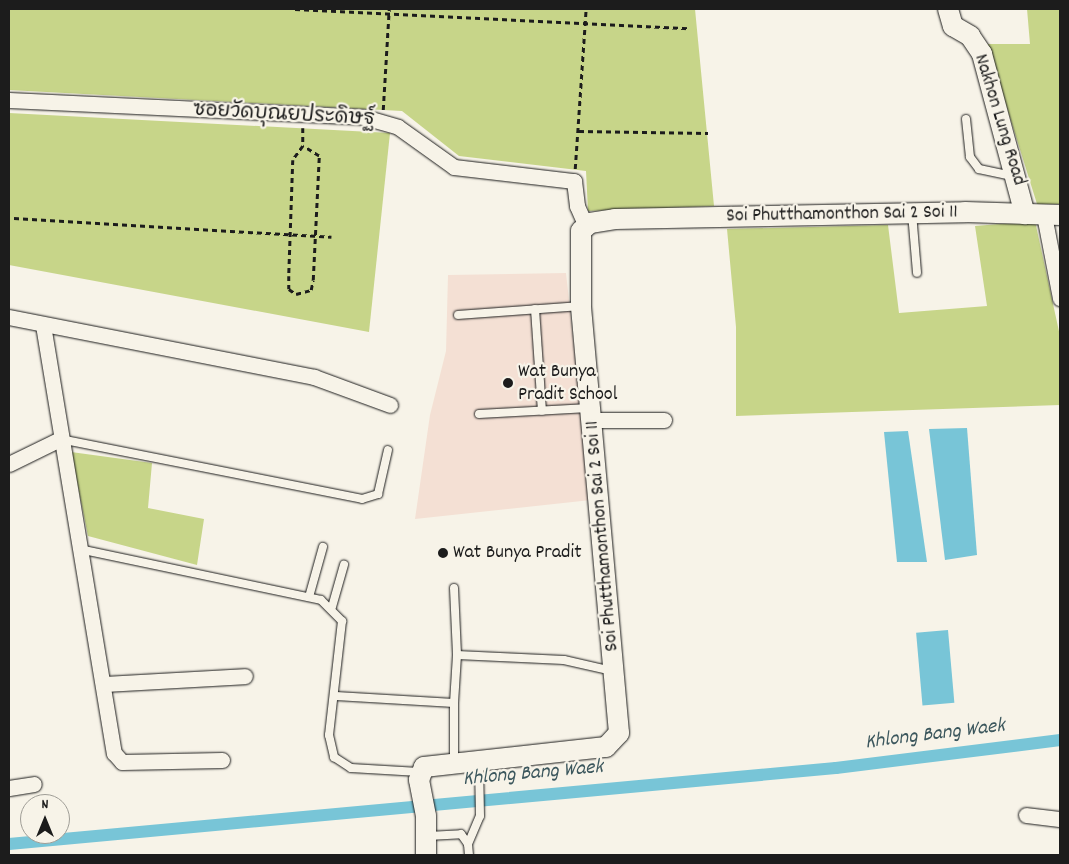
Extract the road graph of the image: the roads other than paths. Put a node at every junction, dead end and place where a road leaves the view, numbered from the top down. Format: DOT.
graph roads {
  1 [pos="948,9"];
  2 [pos="9,100"];
  3 [pos="966,119"];
  4 [pos="1017,176"];
  5 [pos="912,213"];
  6 [pos="1043,215"];
  7 [pos="586,226"];
  8 [pos="917,273"];
  9 [pos="1060,298"];
  10 [pos="581,306"];
  11 [pos="535,309"];
  12 [pos="458,315"];
  13 [pos="9,317"];
  14 [pos="43,325"];
  15 [pos="390,405"];
  16 [pos="542,411"];
  17 [pos="479,414"];
  18 [pos="592,414"];
  19 [pos="664,420"];
  20 [pos="60,439"];
  21 [pos="388,450"];
  22 [pos="9,464"];
  23 [pos="323,547"];
  24 [pos="79,549"];
  25 [pos="344,564"];
  26 [pos="454,588"];
  27 [pos="310,597"];
  28 [pos="332,607"];
  29 [pos="457,655"];
  30 [pos="614,672"];
  31 [pos="245,676"];
  32 [pos="103,684"];
  33 [pos="336,696"];
  34 [pos="454,703"];
  35 [pos="222,760"];
  36 [pos="454,764"];
  37 [pos="479,771"];
  38 [pos="419,772"];
  39 [pos="34,784"];
  40 [pos="9,788"];
  41 [pos="1026,815"];
  42 [pos="1060,819"];
  43 [pos="426,836"];
  44 [pos="468,844"];
  45 [pos="469,855"];
  1 -- 4 [label="street, Nakhon Lung Road"];
  2 -- 7 [label="street, ซอยวัดบุณยประดิษฐ์"];
  3 -- 4 [label="lane"];
  4 -- 6 [label="street, Nakhon Lung Road"];
  5 -- 6 [label="street, Soi Phutthamonthon Sai 2 Soi 11"];
  5 -- 7 [label="street, Soi Phutthamonthon Sai 2 Soi 11"];
  5 -- 8 [label="lane"];
  6 -- 9 [label="street"];
  7 -- 10 [label="street, Soi Phutthamonthon Sai 2 Soi 11"];
  10 -- 11 [label="lane"];
  10 -- 18 [label="street, Soi Phutthamonthon Sai 2 Soi 11"];
  11 -- 12 [label="lane"];
  11 -- 16 [label="lane"];
  13 -- 14 [label="street"];
  14 -- 15 [label="street"];
  14 -- 20 [label="street"];
  16 -- 17 [label="lane"];
  16 -- 18 [label="lane"];
  18 -- 19 [label="street"];
  18 -- 30 [label="street, Soi Phutthamonthon Sai 2 Soi 11"];
  20 -- 21 [label="lane"];
  20 -- 22 [label="street"];
  20 -- 24 [label="street"];
  23 -- 27 [label="lane"];
  24 -- 27 [label="lane"];
  24 -- 32 [label="street"];
  25 -- 28 [label="lane"];
  26 -- 29 [label="lane"];
  27 -- 28 [label="lane"];
  28 -- 33 [label="lane"];
  29 -- 30 [label="lane"];
  29 -- 34 [label="lane"];
  30 -- 37 [label="street, Soi Phutthamonthon Sai 2 Soi 11"];
  31 -- 32 [label="street"];
  32 -- 35 [label="street"];
  33 -- 34 [label="lane"];
  33 -- 38 [label="lane"];
  34 -- 36 [label="lane"];
  36 -- 37 [label="street, Soi Phutthamonthon Sai 2 Soi 11"];
  36 -- 38 [label="street, Soi Phutthamonthon Sai 2 Soi 11"];
  37 -- 44 [label="lane"];
  38 -- 43 [label="street"];
  39 -- 40 [label="street"];
  41 -- 42 [label="street"];
  43 -- 44 [label="lane"];
  44 -- 45 [label="lane"];
}
